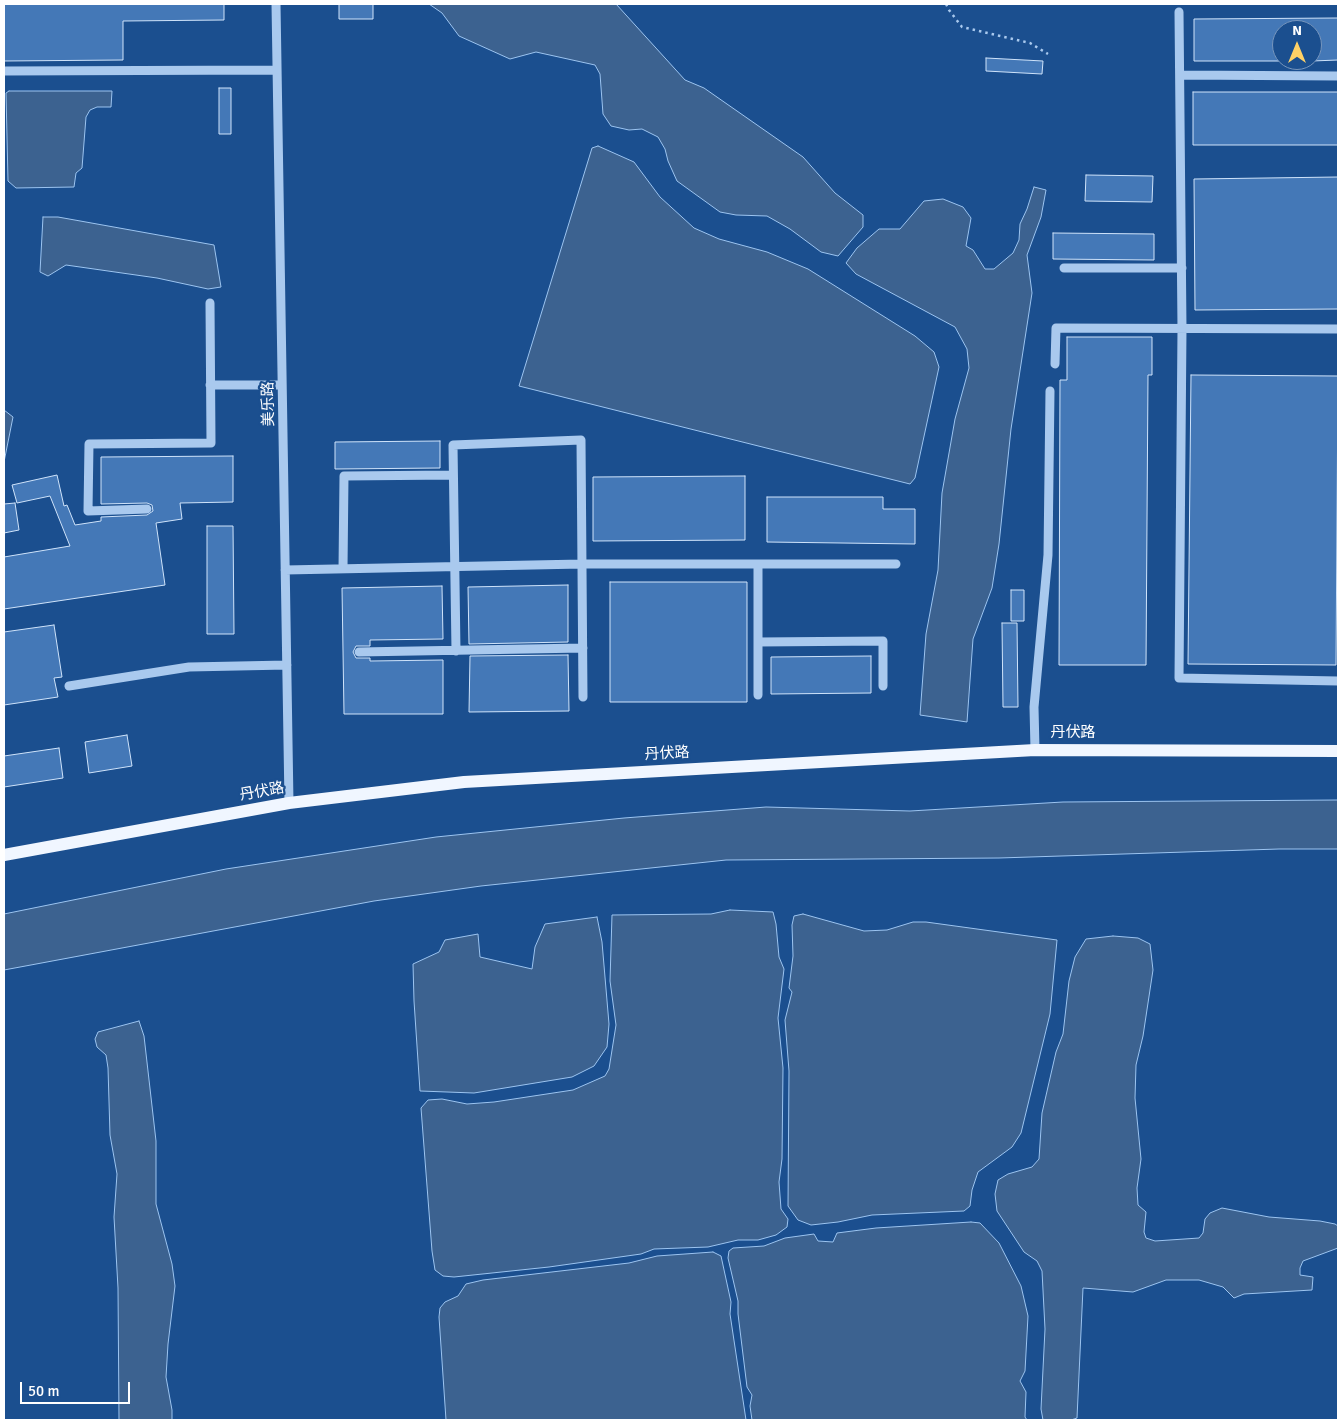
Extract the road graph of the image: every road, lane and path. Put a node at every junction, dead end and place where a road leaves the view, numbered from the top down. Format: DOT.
graph roads {
  1 [pos="276,4"];
  2 [pos="946,4"];
  3 [pos="1179,12"];
  4 [pos="1048,54"];
  5 [pos="277,70"];
  6 [pos="4,71"];
  7 [pos="1181,75"];
  8 [pos="1338,76"];
  9 [pos="1064,268"];
  10 [pos="1182,268"];
  11 [pos="210,304"];
  12 [pos="1182,329"];
  13 [pos="1338,329"];
  14 [pos="1055,364"];
  15 [pos="210,385"];
  16 [pos="282,385"];
  17 [pos="1050,391"];
  18 [pos="453,475"];
  19 [pos="147,509"];
  20 [pos="582,564"];
  21 [pos="758,564"];
  22 [pos="896,564"];
  23 [pos="455,567"];
  24 [pos="343,569"];
  25 [pos="285,570"];
  26 [pos="758,642"];
  27 [pos="583,648"];
  28 [pos="456,651"];
  29 [pos="359,652"];
  30 [pos="287,665"];
  31 [pos="1338,681"];
  32 [pos="69,686"];
  33 [pos="883,686"];
  34 [pos="758,695"];
  35 [pos="583,697"];
  36 [pos="1036,750"];
  37 [pos="1338,751"];
  38 [pos="289,803"];
  39 [pos="4,855"];
  1 -- 5 [label="street, 美乐路"];
  2 -- 4 [label="path"];
  3 -- 7 [label="street"];
  5 -- 6 [label="street"];
  5 -- 16 [label="street, 美乐路"];
  7 -- 8 [label="street"];
  7 -- 10 [label="street"];
  9 -- 10 [label="street"];
  10 -- 12 [label="street"];
  11 -- 15 [label="street"];
  12 -- 13 [label="street"];
  12 -- 14 [label="street"];
  12 -- 31 [label="street"];
  15 -- 16 [label="street"];
  15 -- 19 [label="street"];
  16 -- 25 [label="street, 美乐路"];
  17 -- 36 [label="street"];
  18 -- 20 [label="street"];
  18 -- 23 [label="street"];
  18 -- 24 [label="street"];
  20 -- 21 [label="street"];
  20 -- 23 [label="street"];
  20 -- 27 [label="street"];
  21 -- 22 [label="street"];
  21 -- 26 [label="street"];
  23 -- 24 [label="street"];
  23 -- 28 [label="street"];
  24 -- 25 [label="street"];
  25 -- 30 [label="street, 美乐路"];
  26 -- 33 [label="street"];
  26 -- 34 [label="street"];
  27 -- 28 [label="street"];
  27 -- 35 [label="street"];
  28 -- 29 [label="street"];
  30 -- 32 [label="street"];
  30 -- 38 [label="street, 美乐路"];
  36 -- 37 [label="main road, 丹伏路"];
  36 -- 38 [label="main road, 丹伏路"];
  38 -- 39 [label="main road, 丹伏路"];
}
